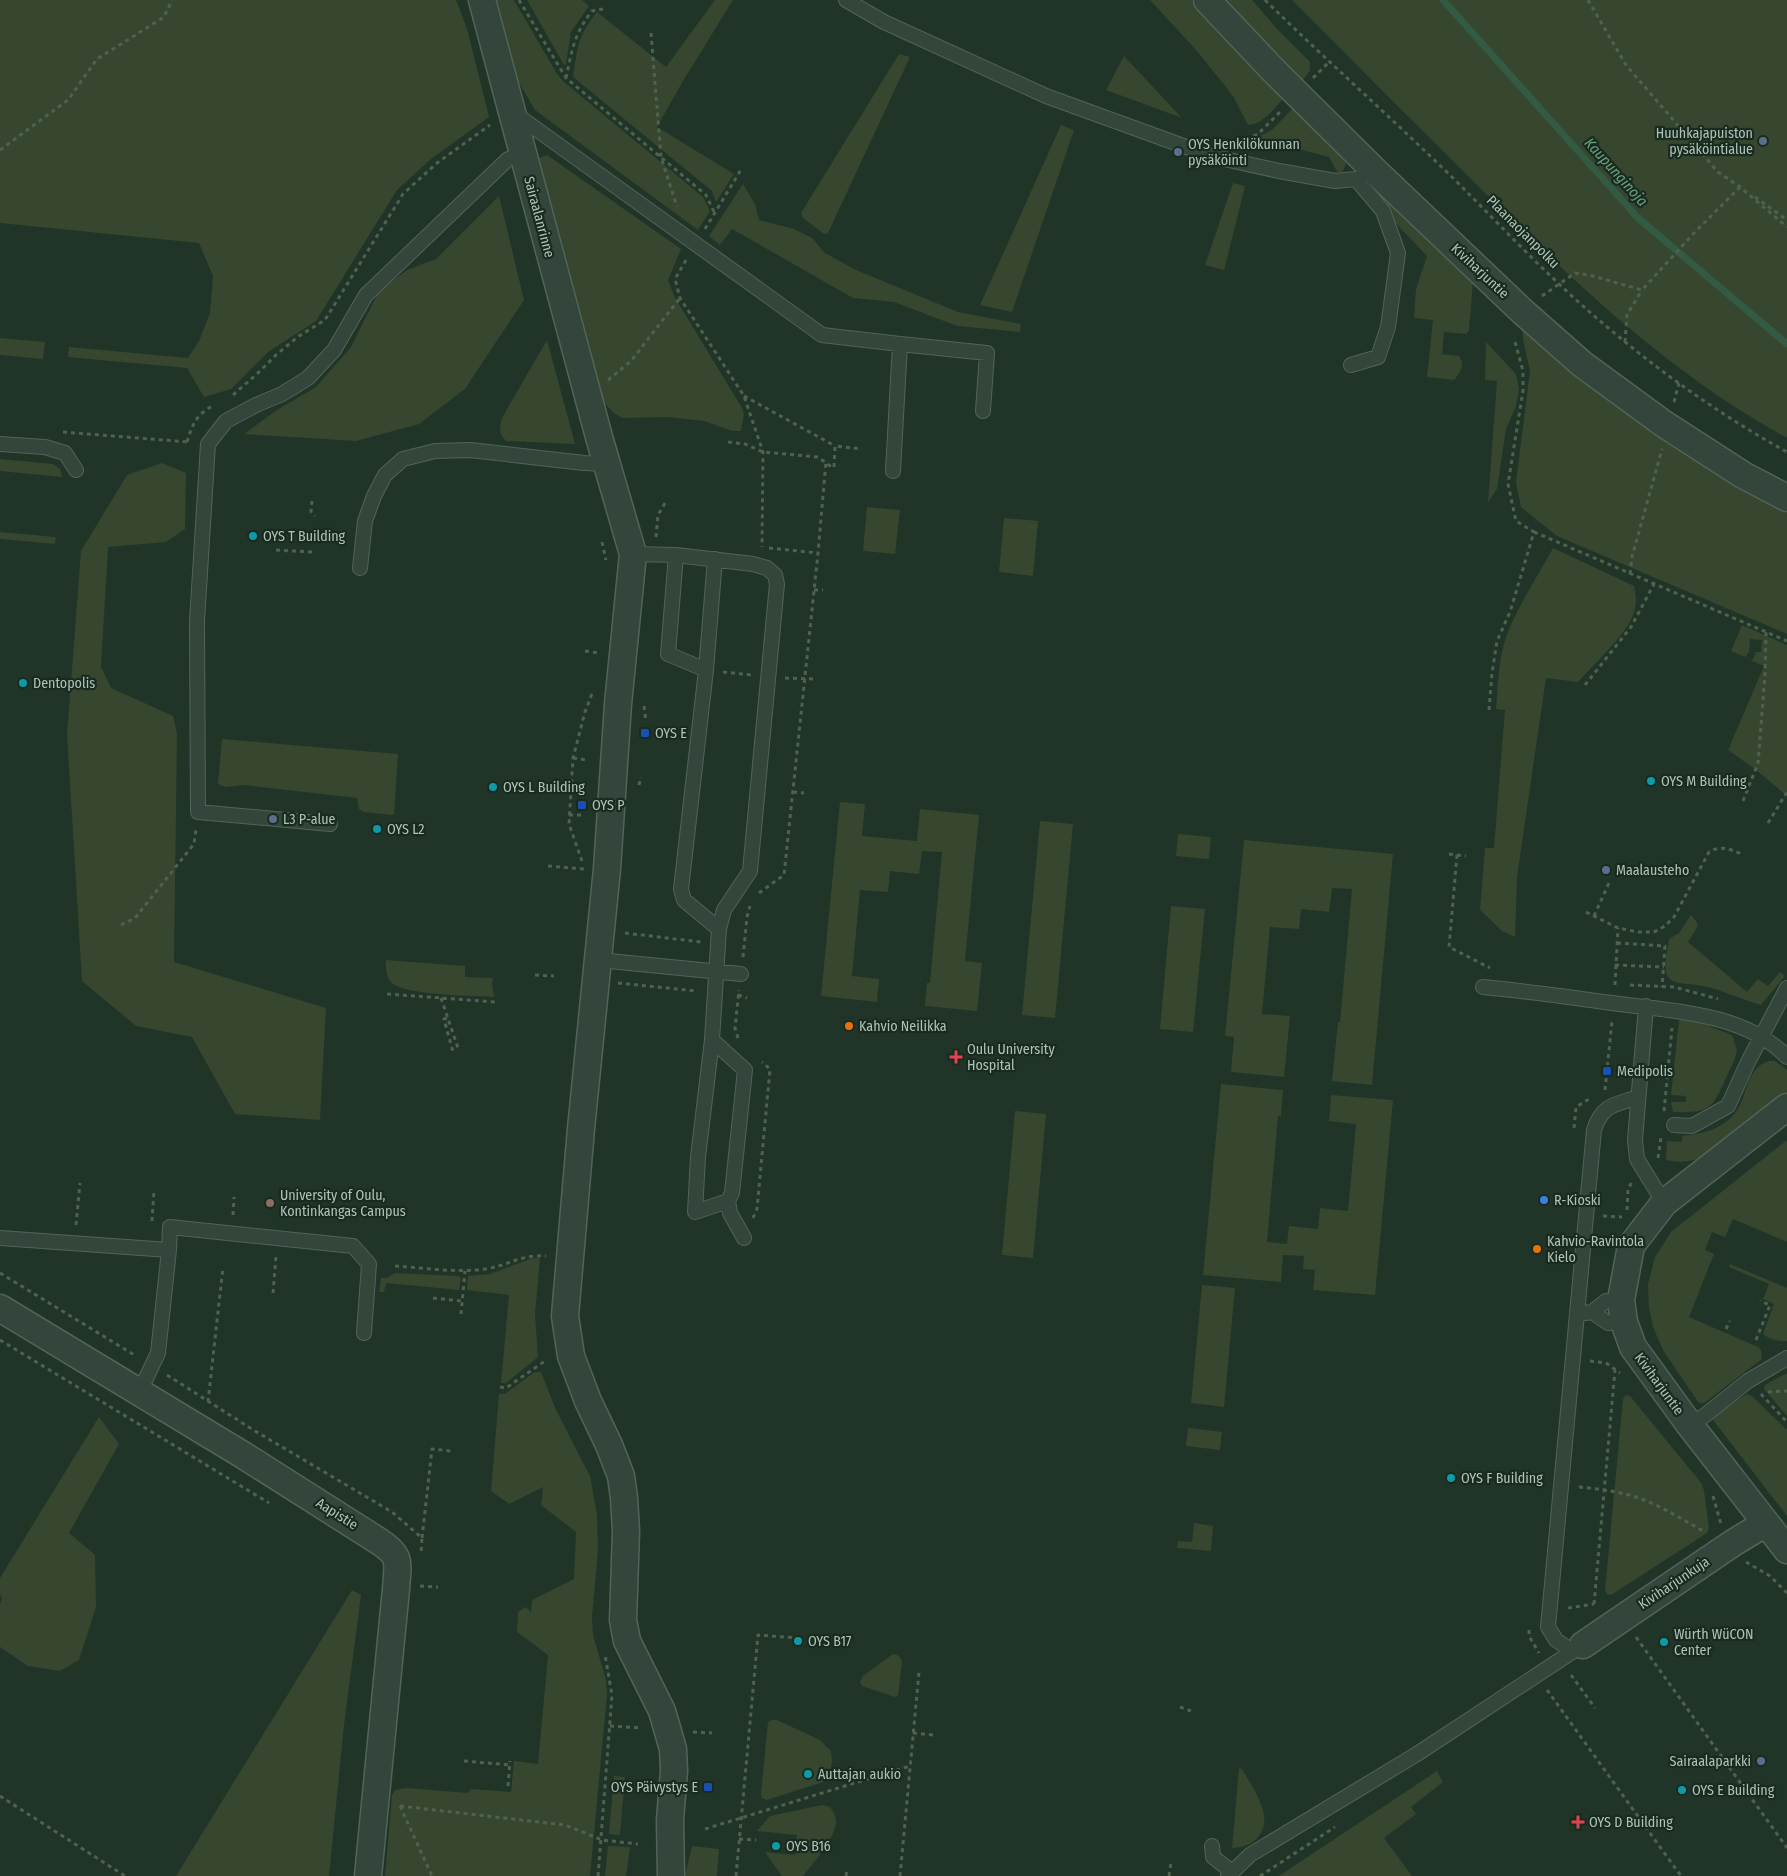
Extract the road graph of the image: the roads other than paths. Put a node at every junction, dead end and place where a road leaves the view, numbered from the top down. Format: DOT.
graph roads {
  1 [pos="482,0"];
  2 [pos="846,0"];
  3 [pos="1208,0"];
  4 [pos="511,111"];
  5 [pos="523,156"];
  6 [pos="1366,176"];
  7 [pos="900,344"];
  8 [pos="1351,365"];
  9 [pos="983,410"];
  10 [pos="0,444"];
  11 [pos="606,464"];
  12 [pos="76,470"];
  13 [pos="894,471"];
  14 [pos="1787,498"];
  15 [pos="633,554"];
  16 [pos="676,555"];
  17 [pos="715,559"];
  18 [pos="360,568"];
  19 [pos="706,670"];
  20 [pos="330,824"];
  21 [pos="719,929"];
  22 [pos="598,970"];
  23 [pos="717,971"];
  24 [pos="741,974"];
  25 [pos="1483,987"];
  26 [pos="1787,988"];
  27 [pos="1646,1006"];
  28 [pos="1762,1038"];
  29 [pos="712,1040"];
  30 [pos="1787,1057"];
  31 [pos="1638,1097"];
  32 [pos="1787,1107"];
  33 [pos="1674,1125"];
  34 [pos="728,1201"];
  35 [pos="1664,1203"];
  36 [pos="0,1238"];
  37 [pos="744,1238"];
  38 [pos="169,1250"];
  39 [pos="0,1308"];
  40 [pos="1622,1311"];
  41 [pos="1592,1312"];
  42 [pos="1578,1314"];
  43 [pos="364,1333"];
  44 [pos="1787,1358"];
  45 [pos="139,1393"];
  46 [pos="1689,1424"];
  47 [pos="1766,1522"];
  48 [pos="1787,1550"];
  49 [pos="1578,1648"];
  50 [pos="670,1820"];
  51 [pos="1212,1846"];
  52 [pos="1229,1874"];
  53 [pos="368,1876"];
  54 [pos="653,1876"];
  55 [pos="671,1876"];
  1 -- 4 [label="street, Sairaalanrinne"];
  2 -- 6 [label="lane"];
  3 -- 6 [label="street, Kiviharjuntie"];
  4 -- 5 [label="street, Sairaalanrinne"];
  4 -- 7 [label="lane"];
  5 -- 11 [label="street, Sairaalanrinne"];
  5 -- 20 [label="lane"];
  6 -- 8 [label="lane"];
  6 -- 14 [label="street, Kiviharjuntie"];
  7 -- 9 [label="lane"];
  7 -- 13 [label="lane"];
  10 -- 12 [label="lane"];
  11 -- 15 [label="street, Sairaalanrinne"];
  11 -- 18 [label="lane"];
  15 -- 16 [label="lane"];
  15 -- 22 [label="street"];
  16 -- 17 [label="lane"];
  16 -- 19 [label="lane"];
  17 -- 19 [label="lane"];
  17 -- 21 [label="lane"];
  19 -- 21 [label="lane"];
  21 -- 23 [label="lane"];
  22 -- 23 [label="lane"];
  22 -- 50 [label="street"];
  23 -- 24 [label="lane"];
  23 -- 29 [label="lane"];
  25 -- 27 [label="lane"];
  26 -- 28 [label="lane"];
  27 -- 28 [label="lane"];
  27 -- 31 [label="lane"];
  28 -- 30 [label="lane"];
  28 -- 33 [label="lane"];
  29 -- 34 [label="lane"];
  29 -- 34 [label="lane"];
  31 -- 35 [label="lane"];
  31 -- 42 [label="lane"];
  32 -- 35 [label="street"];
  34 -- 37 [label="lane"];
  35 -- 40 [label="street"];
  36 -- 38 [label="lane"];
  38 -- 43 [label="lane"];
  38 -- 45 [label="lane"];
  39 -- 45 [label="street, Aapistie"];
  40 -- 41 [label="lane"];
  40 -- 41 [label="lane"];
  40 -- 46 [label="street, Kiviharjuntie"];
  41 -- 42 [label="lane"];
  42 -- 49 [label="lane"];
  44 -- 46 [label="lane"];
  45 -- 53 [label="street, Aapistie"];
  46 -- 47 [label="street, Kiviharjuntie"];
  47 -- 48 [label="street, Kiviharjuntie"];
  47 -- 49 [label="street, Kiviharjunkuja"];
  49 -- 52 [label="lane"];
  50 -- 54 [label="street"];
  50 -- 55 [label="street"];
  51 -- 52 [label="lane"];
}
